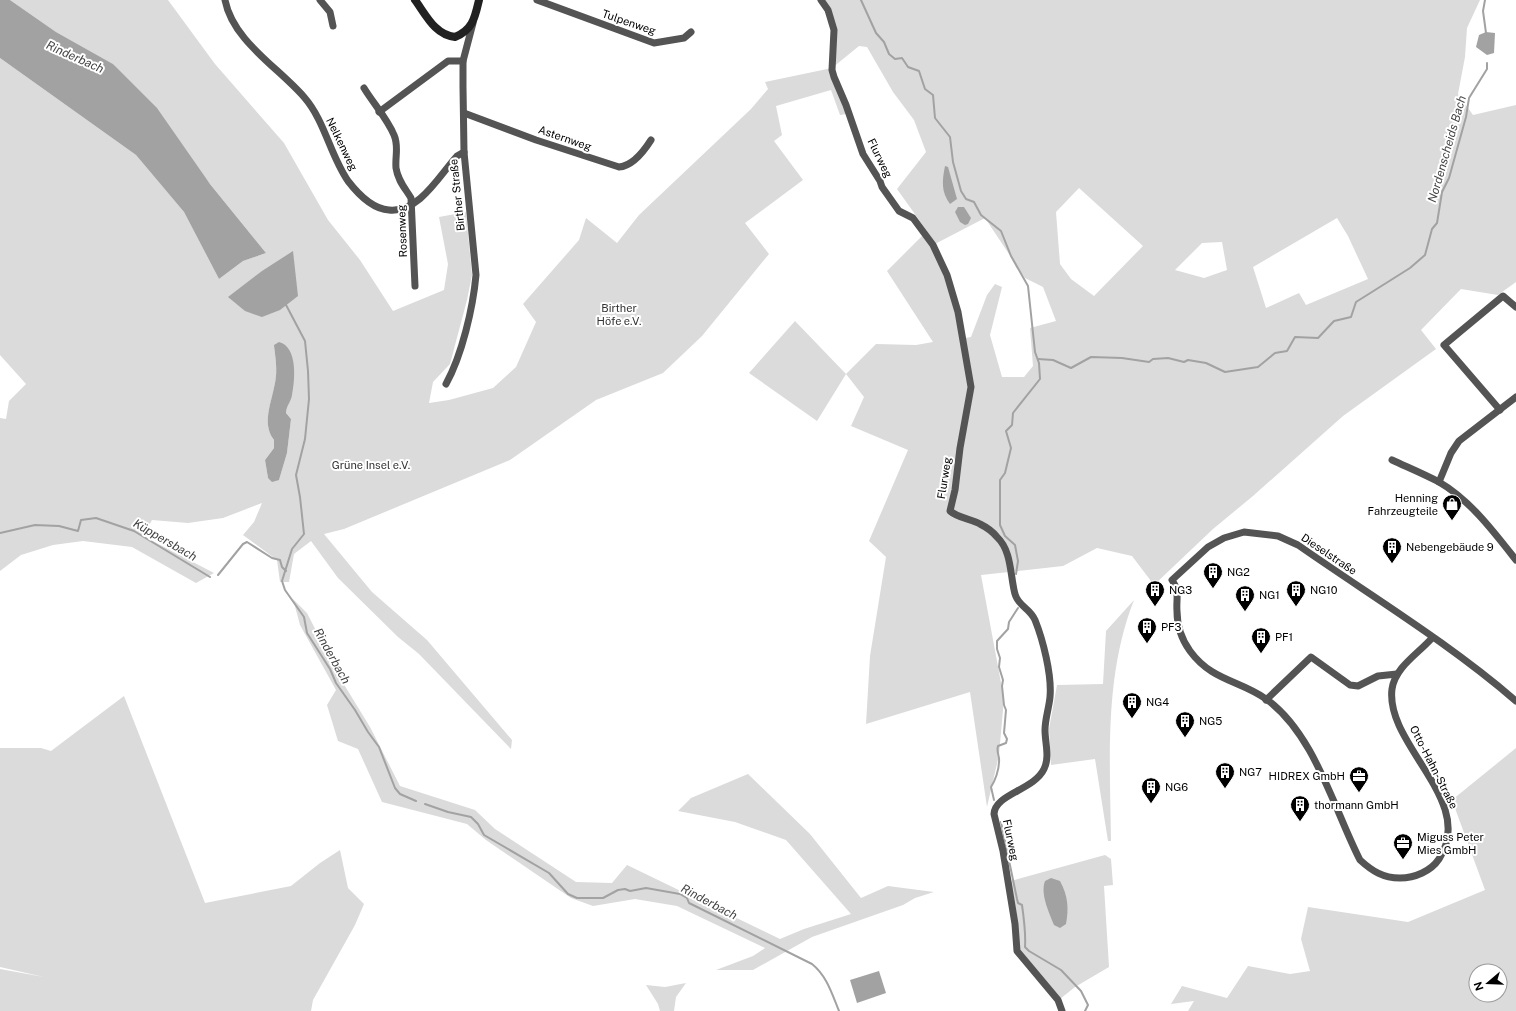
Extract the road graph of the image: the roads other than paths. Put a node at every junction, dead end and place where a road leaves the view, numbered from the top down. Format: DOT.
graph roads {
  1 [pos="225,0"];
  2 [pos="320,0"];
  3 [pos="415,0"];
  4 [pos="479,0"];
  5 [pos="537,0"];
  6 [pos="821,0"];
  7 [pos="473,23"];
  8 [pos="333,26"];
  9 [pos="691,32"];
  10 [pos="463,61"];
  11 [pos="364,88"];
  12 [pos="379,112"];
  13 [pos="464,113"];
  14 [pos="651,140"];
  15 [pos="464,152"];
  16 [pos="412,205"];
  17 [pos="415,286"];
  18 [pos="1516,307"];
  19 [pos="446,384"];
  20 [pos="1516,397"];
  21 [pos="1500,410"];
  22 [pos="1392,460"];
  23 [pos="1439,482"];
  24 [pos="1516,560"];
  25 [pos="1432,638"];
  26 [pos="1397,674"];
  27 [pos="1266,700"];
  28 [pos="1516,701"];
  29 [pos="1062,1011"];
  1 -- 16 [label="street, Nelkenweg"];
  2 -- 8 [label="street"];
  3 -- 7 [label="street"];
  4 -- 7 [label="street, Birther Straße"];
  5 -- 9 [label="street, Tulpenweg"];
  6 -- 29 [label="street, Flurweg"];
  7 -- 10 [label="street, Birther Straße"];
  10 -- 12 [label="street"];
  10 -- 13 [label="street, Birther Straße"];
  11 -- 12 [label="street, Rosenweg"];
  12 -- 16 [label="street, Rosenweg"];
  13 -- 14 [label="street, Asternweg"];
  13 -- 15 [label="street, Birther Straße"];
  15 -- 16 [label="street"];
  15 -- 19 [label="street, Birther Straße"];
  16 -- 17 [label="street, Rosenweg"];
  18 -- 21 [label="street"];
  20 -- 21 [label="street"];
  21 -- 23 [label="street"];
  22 -- 23 [label="street"];
  23 -- 24 [label="street"];
  25 -- 26 [label="street"];
  25 -- 27 [label="street, Dieselstraße"];
  25 -- 28 [label="street, Dieselstraße"];
  26 -- 27 [label="street"];
  26 -- 27 [label="street, Otto-Hahn-Straße"];
}
